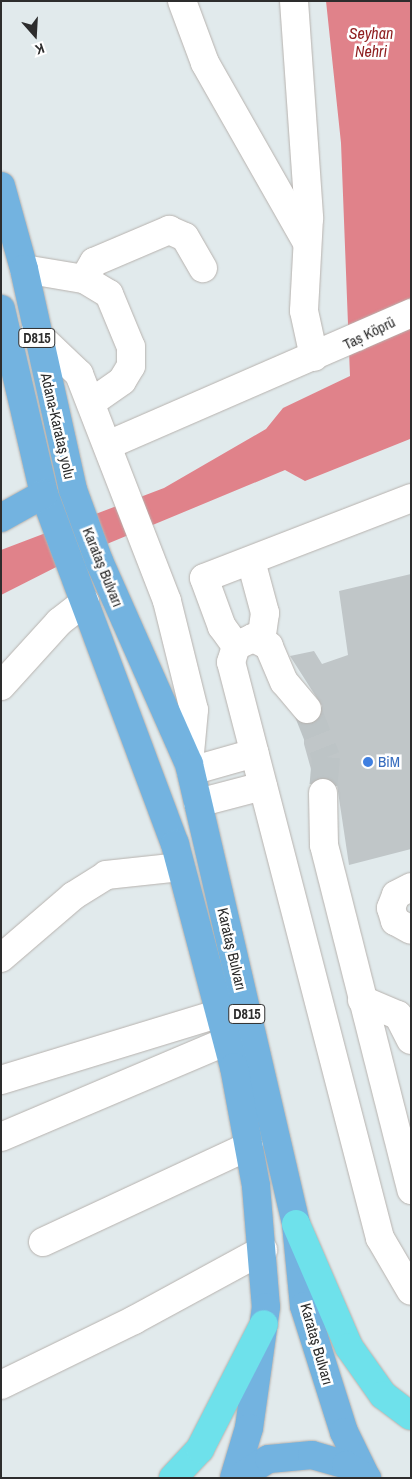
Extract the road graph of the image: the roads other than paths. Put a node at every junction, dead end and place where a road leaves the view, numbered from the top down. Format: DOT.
graph roads {
  1 [pos="182,1"];
  2 [pos="294,1"];
  3 [pos="1,186"];
  4 [pos="308,245"];
  5 [pos="24,268"];
  6 [pos="203,268"];
  7 [pos="84,279"];
  8 [pos="1,309"];
  9 [pos="411,313"];
  10 [pos="35,332"];
  11 [pos="320,355"];
  12 [pos="91,403"];
  13 [pos="108,446"];
  14 [pos="73,490"];
  15 [pos="411,498"];
  16 [pos="47,502"];
  17 [pos="1,518"];
  18 [pos="251,561"];
  19 [pos="85,602"];
  20 [pos="249,644"];
  21 [pos="1,686"];
  22 [pos="307,709"];
  23 [pos="254,753"];
  24 [pos="190,767"];
  25 [pos="263,786"];
  26 [pos="322,793"];
  27 [pos="198,803"];
  28 [pos="181,867"];
  29 [pos="330,870"];
  30 [pos="288,882"];
  31 [pos="411,887"];
  32 [pos="340,906"];
  33 [pos="297,917"];
  34 [pos="411,930"];
  35 [pos="1,958"];
  36 [pos="362,1000"];
  37 [pos="220,1014"];
  38 [pos="411,1040"];
  39 [pos="227,1041"];
  40 [pos="1,1080"];
  41 [pos="1,1137"];
  42 [pos="249,1146"];
  43 [pos="411,1190"];
  44 [pos="296,1224"];
  45 [pos="43,1242"];
  46 [pos="263,1250"];
  47 [pos="411,1291"];
  48 [pos="264,1324"];
  49 [pos="1,1385"];
  50 [pos="411,1416"];
  51 [pos="366,1477"];
  52 [pos="173,1478"];
  53 [pos="236,1478"];
  1 -- 4 [label="street"];
  2 -- 4 [label="street"];
  3 -- 5 [label="main road, Adana-Karataş yolu / D815"];
  4 -- 11 [label="street"];
  5 -- 7 [label="street"];
  5 -- 10 [label="main road, Adana-Karataş yolu / D815"];
  6 -- 7 [label="street"];
  7 -- 12 [label="street"];
  8 -- 16 [label="main road, Adana-Karataş yolu / D815"];
  9 -- 11 [label="street, Taș Köprü"];
  10 -- 12 [label="street"];
  10 -- 14 [label="main road, Adana-Karataş yolu / D815"];
  11 -- 13 [label="street, Taș Köprü"];
  12 -- 13 [label="street"];
  13 -- 24 [label="street"];
  14 -- 24 [label="main road, Karataş Bulvarı / D815"];
  15 -- 18 [label="street"];
  16 -- 17 [label="main road"];
  16 -- 19 [label="main road, Karataş Bulvarı / D815"];
  18 -- 20 [label="street"];
  18 -- 20 [label="street"];
  19 -- 21 [label="street"];
  19 -- 28 [label="main road, Karataş Bulvarı / D815"];
  20 -- 22 [label="street"];
  20 -- 23 [label="street"];
  23 -- 24 [label="street"];
  23 -- 25 [label="street"];
  24 -- 27 [label="main road, Karataş Bulvarı / D815"];
  25 -- 27 [label="street"];
  25 -- 30 [label="street"];
  26 -- 29 [label="street"];
  27 -- 44 [label="main road, Karataş Bulvarı / D815"];
  28 -- 35 [label="street"];
  28 -- 37 [label="main road, Karataş Bulvarı / D815"];
  29 -- 30 [label="street"];
  29 -- 32 [label="street"];
  30 -- 33 [label="street"];
  31 -- 34 [label="street"];
  32 -- 33 [label="street"];
  32 -- 36 [label="street"];
  33 -- 47 [label="street"];
  36 -- 38 [label="street"];
  36 -- 43 [label="street"];
  37 -- 39 [label="main road, Karataş Bulvarı / D815"];
  37 -- 40 [label="street"];
  39 -- 41 [label="street"];
  39 -- 42 [label="main road, Karataş Bulvarı / D815"];
  42 -- 45 [label="street"];
  42 -- 46 [label="main road, Karataş Bulvarı / D815"];
  44 -- 50 [label="highway"];
  44 -- 51 [label="main road, Karataş Bulvarı / D815"];
  46 -- 48 [label="main road, Karataş Bulvarı / D815"];
  46 -- 49 [label="street"];
  48 -- 52 [label="highway"];
  48 -- 53 [label="main road, Karataş Bulvarı / D815"];
  51 -- 53 [label="main road"];
}
